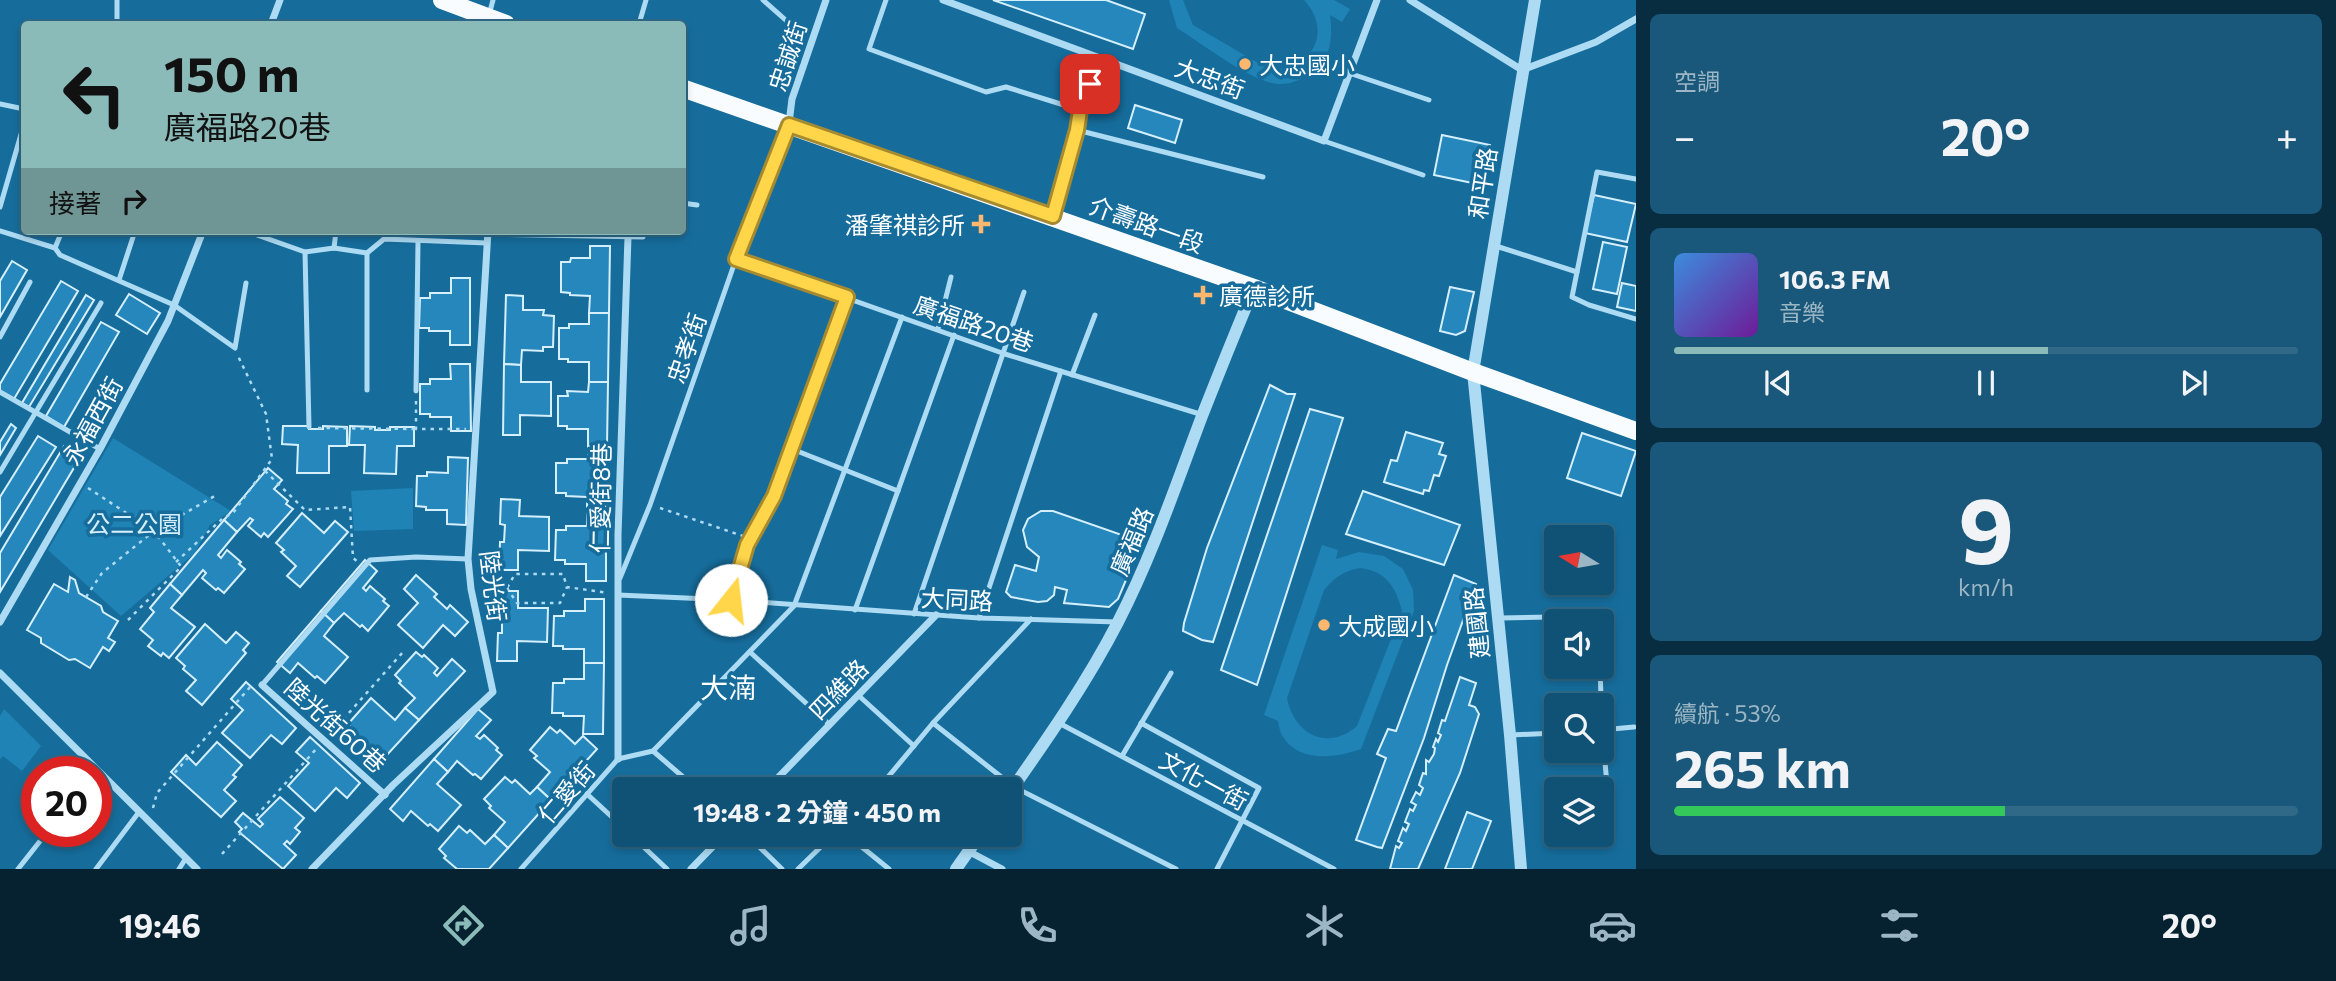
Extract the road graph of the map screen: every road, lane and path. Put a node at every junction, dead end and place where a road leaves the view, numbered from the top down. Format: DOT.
graph roads {
  1 [pos="117,0"];
  2 [pos="280,0"];
  3 [pos="442,0"];
  4 [pos="493,0"];
  5 [pos="646,0"];
  6 [pos="763,0"];
  7 [pos="826,0"];
  8 [pos="886,0"];
  9 [pos="943,0"];
  10 [pos="1377,0"];
  11 [pos="1410,0"];
  12 [pos="1535,0"];
  13 [pos="488,18"];
  14 [pos="1636,19"];
  15 [pos="117,21"];
  16 [pos="272,21"];
  17 [pos="497,21"];
  18 [pos="640,21"];
  19 [pos="789,23"];
  20 [pos="1100,58"];
  21 [pos="1522,70"];
  22 [pos="1349,73"];
  23 [pos="686,89"];
  24 [pos="1429,100"];
  25 [pos="0,104"];
  26 [pos="21,108"];
  27 [pos="1080,110"];
  28 [pos="789,125"];
  29 [pos="1077,130"];
  30 [pos="21,134"];
  31 [pos="1324,141"];
  32 [pos="1423,175"];
  33 [pos="1263,177"];
  34 [pos="1636,179"];
  35 [pos="686,204"];
  36 [pos="697,205"];
  37 [pos="0,207"];
  38 [pos="1053,216"];
  39 [pos="0,232"];
  40 [pos="60,235"];
  41 [pos="134,235"];
  42 [pos="202,235"];
  43 [pos="264,235"];
  44 [pos="336,235"];
  45 [pos="488,235"];
  46 [pos="600,235"];
  47 [pos="638,235"];
  48 [pos="628,237"];
  49 [pos="418,242"];
  50 [pos="487,243"];
  51 [pos="1493,245"];
  52 [pos="55,248"];
  53 [pos="334,248"];
  54 [pos="305,252"];
  55 [pos="367,253"];
  56 [pos="736,259"];
  57 [pos="1577,272"];
  58 [pos="951,276"];
  59 [pos="120,280"];
  60 [pos="30,282"];
  61 [pos="246,283"];
  62 [pos="1254,288"];
  63 [pos="1024,292"];
  64 [pos="847,297"];
  65 [pos="101,303"];
  66 [pos="174,305"];
  67 [pos="1095,315"];
  68 [pos="902,317"];
  69 [pos="1636,318"];
  70 [pos="938,329"];
  71 [pos="954,335"];
  72 [pos="0,337"];
  73 [pos="235,348"];
  74 [pos="1004,354"];
  75 [pos="1061,372"];
  76 [pos="1473,372"];
  77 [pos="1072,375"];
  78 [pos="367,390"];
  79 [pos="416,391"];
  80 [pos="0,392"];
  81 [pos="36,412"];
  82 [pos="1203,415"];
  83 [pos="309,428"];
  84 [pos="416,429"];
  85 [pos="476,429"];
  86 [pos="1636,431"];
  87 [pos="100,449"];
  88 [pos="792,449"];
  89 [pos="265,471"];
  90 [pos="845,471"];
  91 [pos="0,472"];
  92 [pos="80,483"];
  93 [pos="898,491"];
  94 [pos="218,495"];
  95 [pos="650,505"];
  96 [pos="154,531"];
  97 [pos="751,538"];
  98 [pos="468,559"];
  99 [pos="176,562"];
  100 [pos="363,568"];
  101 [pos="618,582"];
  102 [pos="567,587"];
  103 [pos="508,588"];
  104 [pos="471,589"];
  105 [pos="618,595"];
  106 [pos="86,597"];
  107 [pos="731,600"];
  108 [pos="794,606"];
  109 [pos="855,610"];
  110 [pos="914,614"];
  111 [pos="936,615"];
  112 [pos="1544,617"];
  113 [pos="979,618"];
  114 [pos="1497,618"];
  115 [pos="128,620"];
  116 [pos="1031,620"];
  117 [pos="0,622"];
  118 [pos="1118,622"];
  119 [pos="403,652"];
  120 [pos="750,652"];
  121 [pos="0,673"];
  122 [pos="1171,673"];
  123 [pos="262,685"];
  124 [pos="858,695"];
  125 [pos="1058,722"];
  126 [pos="933,723"];
  127 [pos="1141,723"];
  128 [pos="830,725"];
  129 [pos="1634,727"];
  130 [pos="1614,729"];
  131 [pos="1544,734"];
  132 [pos="1510,735"];
  133 [pos="324,740"];
  134 [pos="914,746"];
  135 [pos="653,751"];
  136 [pos="80,756"];
  137 [pos="1122,756"];
  138 [pos="618,759"];
  139 [pos="682,777"];
  140 [pos="780,777"];
  141 [pos="890,777"];
  142 [pos="997,777"];
  143 [pos="1021,777"];
  144 [pos="112,787"];
  145 [pos="587,794"];
  146 [pos="385,795"];
  147 [pos="1022,795"];
  148 [pos="139,812"];
  149 [pos="612,817"];
  150 [pos="1242,820"];
  151 [pos="149,821"];
  152 [pos="36,847"];
  153 [pos="644,847"];
  154 [pos="712,847"];
  155 [pos="759,847"];
  156 [pos="820,847"];
  157 [pos="862,847"];
  158 [pos="964,847"];
  159 [pos="971,847"];
  160 [pos="968,851"];
  161 [pos="222,854"];
  162 [pos="186,858"];
  163 [pos="20,868"];
  164 [pos="96,869"];
  165 [pos="179,869"];
  166 [pos="197,869"];
  167 [pos="312,869"];
  168 [pos="521,869"];
  169 [pos="667,869"];
  170 [pos="691,869"];
  171 [pos="782,869"];
  172 [pos="798,869"];
  173 [pos="889,869"];
  174 [pos="956,869"];
  175 [pos="1002,869"];
  176 [pos="1175,869"];
  177 [pos="1217,869"];
  178 [pos="1334,869"];
  179 [pos="1521,869"];
  1 -- 15 [label="lane"];
  2 -- 16 [label="street"];
  3 -- 13 [label="main road"];
  4 -- 13 [label="lane"];
  5 -- 18 [label="lane"];
  6 -- 19 [label="lane"];
  7 -- 28 [label="street, 忠誠街"];
  8 -- 27 [label="lane"];
  9 -- 20 [label="street, 大忠街"];
  10 -- 22 [label="street"];
  11 -- 21 [label="street"];
  12 -- 21 [label="street, 和平路"];
  13 -- 17 [label="main road"];
  14 -- 21 [label="street"];
  20 -- 27 [label="lane"];
  20 -- 31 [label="street, 大忠街"];
  21 -- 51 [label="street, 和平路"];
  22 -- 24 [label="lane"];
  22 -- 31 [label="street"];
  23 -- 28 [label="main road, 介壽路一段"];
  25 -- 26 [label="lane"];
  27 -- 29 [label="lane"];
  28 -- 38 [label="main road, 介壽路一段"];
  28 -- 56 [label="lane, 忠孝街"];
  29 -- 33 [label="lane"];
  29 -- 38 [label="lane"];
  30 -- 37 [label="lane"];
  31 -- 32 [label="lane"];
  34 -- 57 [label="lane"];
  35 -- 36 [label="lane"];
  38 -- 62 [label="main road, 介壽路一段"];
  39 -- 52 [label="lane"];
  40 -- 52 [label="lane"];
  41 -- 59 [label="lane"];
  42 -- 66 [label="street, 永福西街"];
  43 -- 54 [label="lane"];
  44 -- 53 [label="lane"];
  45 -- 50 [label="street, 陸光街"];
  46 -- 48 [label="lane"];
  47 -- 48 [label="lane"];
  48 -- 101 [label="street, 仁愛街8巷"];
  49 -- 50 [label="lane"];
  49 -- 55 [label="lane"];
  49 -- 79 [label="lane"];
  50 -- 85 [label="street, 陸光街"];
  51 -- 57 [label="lane"];
  51 -- 76 [label="street, 和平路"];
  52 -- 59 [label="lane"];
  53 -- 54 [label="lane"];
  53 -- 55 [label="lane"];
  54 -- 83 [label="lane"];
  55 -- 78 [label="lane"];
  56 -- 64 [label="lane, 廣福路20巷"];
  56 -- 95 [label="lane, 忠孝街"];
  57 -- 69 [label="lane"];
  58 -- 70 [label="lane"];
  59 -- 66 [label="lane"];
  60 -- 72 [label="lane"];
  61 -- 73 [label="lane"];
  62 -- 76 [label="main road, 介壽路一段"];
  62 -- 82 [label="street, 廣福路"];
  63 -- 74 [label="lane"];
  64 -- 68 [label="lane, 廣福路20巷"];
  64 -- 88 [label="lane"];
  65 -- 81 [label="lane"];
  66 -- 73 [label="lane"];
  66 -- 87 [label="street, 永福西街"];
  67 -- 77 [label="lane"];
  68 -- 70 [label="lane, 廣福路20巷"];
  68 -- 90 [label="lane"];
  70 -- 71 [label="lane, 廣福路20巷"];
  71 -- 74 [label="lane, 廣福路20巷"];
  71 -- 93 [label="lane"];
  73 -- 89 [label="path"];
  74 -- 75 [label="lane, 廣福路20巷"];
  74 -- 110 [label="lane"];
  75 -- 77 [label="lane, 廣福路20巷"];
  75 -- 113 [label="lane"];
  76 -- 86 [label="main road, 介壽路一段"];
  76 -- 114 [label="street, 建國路"];
  77 -- 82 [label="lane, 廣福路20巷"];
  79 -- 84 [label="path"];
  80 -- 81 [label="lane"];
  81 -- 87 [label="lane"];
  81 -- 91 [label="lane"];
  82 -- 118 [label="street, 廣福路"];
  83 -- 84 [label="path"];
  84 -- 85 [label="path"];
  85 -- 98 [label="street, 陸光街"];
  87 -- 117 [label="street, 永福西街"];
  88 -- 90 [label="lane"];
  88 -- 97 [label="lane"];
  89 -- 99 [label="path"];
  89 -- 100 [label="path"];
  90 -- 93 [label="lane"];
  90 -- 108 [label="lane"];
  92 -- 96 [label="path"];
  93 -- 109 [label="lane"];
  94 -- 96 [label="path"];
  95 -- 97 [label="path"];
  95 -- 101 [label="lane, 忠孝街"];
  96 -- 99 [label="path"];
  96 -- 106 [label="path"];
  97 -- 107 [label="lane"];
  98 -- 100 [label="lane"];
  98 -- 104 [label="street, 陸光街"];
  99 -- 115 [label="path"];
  100 -- 123 [label="lane"];
  101 -- 105 [label="street, 仁愛街8巷"];
  102 -- 103 [label="path"];
  102 -- 103 [label="path"];
  102 -- 105 [label="path"];
  103 -- 104 [label="path"];
  104 -- 146 [label="street, 陸光街"];
  105 -- 107 [label="lane, 大同路"];
  105 -- 138 [label="street, 仁愛街8巷"];
  107 -- 108 [label="lane, 大同路"];
  108 -- 109 [label="lane, 大同路"];
  108 -- 120 [label="lane"];
  109 -- 110 [label="lane, 大同路"];
  110 -- 111 [label="lane, 大同路"];
  111 -- 113 [label="lane, 大同路"];
  111 -- 124 [label="street, 四維路"];
  112 -- 114 [label="lane"];
  113 -- 116 [label="lane, 大同路"];
  114 -- 132 [label="street, 建國路"];
  116 -- 118 [label="lane, 大同路"];
  116 -- 126 [label="lane"];
  118 -- 125 [label="street, 廣福路"];
  119 -- 133 [label="path"];
  120 -- 128 [label="lane"];
  120 -- 135 [label="lane"];
  121 -- 136 [label="street"];
  122 -- 127 [label="lane"];
  123 -- 133 [label="street, 陸光街60巷"];
  123 -- 151 [label="path"];
  124 -- 128 [label="street, 四維路"];
  124 -- 134 [label="lane"];
  125 -- 137 [label="lane, 文化一街"];
  125 -- 143 [label="street, 廣福路"];
  126 -- 134 [label="lane"];
  126 -- 142 [label="lane"];
  127 -- 137 [label="lane"];
  127 -- 150 [label="lane"];
  128 -- 140 [label="street, 四維路"];
  129 -- 130 [label="lane"];
  131 -- 132 [label="lane"];
  132 -- 179 [label="street, 建國路"];
  133 -- 146 [label="street, 陸光街60巷"];
  133 -- 161 [label="path"];
  134 -- 141 [label="lane"];
  135 -- 138 [label="lane, 仁愛街"];
  135 -- 139 [label="lane"];
  137 -- 150 [label="lane, 文化一街"];
  138 -- 145 [label="lane, 仁愛街"];
  144 -- 148 [label="street"];
  145 -- 149 [label="lane"];
  145 -- 168 [label="lane, 仁愛街"];
  146 -- 167 [label="street, 陸光街"];
  147 -- 176 [label="lane"];
  148 -- 151 [label="street"];
  148 -- 164 [label="lane"];
  150 -- 177 [label="lane"];
  150 -- 178 [label="lane, 文化一街"];
  151 -- 162 [label="street"];
  152 -- 163 [label="lane"];
  153 -- 169 [label="lane"];
  154 -- 170 [label="street"];
  155 -- 171 [label="lane"];
  156 -- 172 [label="lane"];
  157 -- 173 [label="lane"];
  158 -- 160 [label="lane"];
  159 -- 160 [label="street"];
  160 -- 174 [label="street"];
  160 -- 175 [label="street"];
  162 -- 165 [label="lane"];
  162 -- 166 [label="street"];
}
